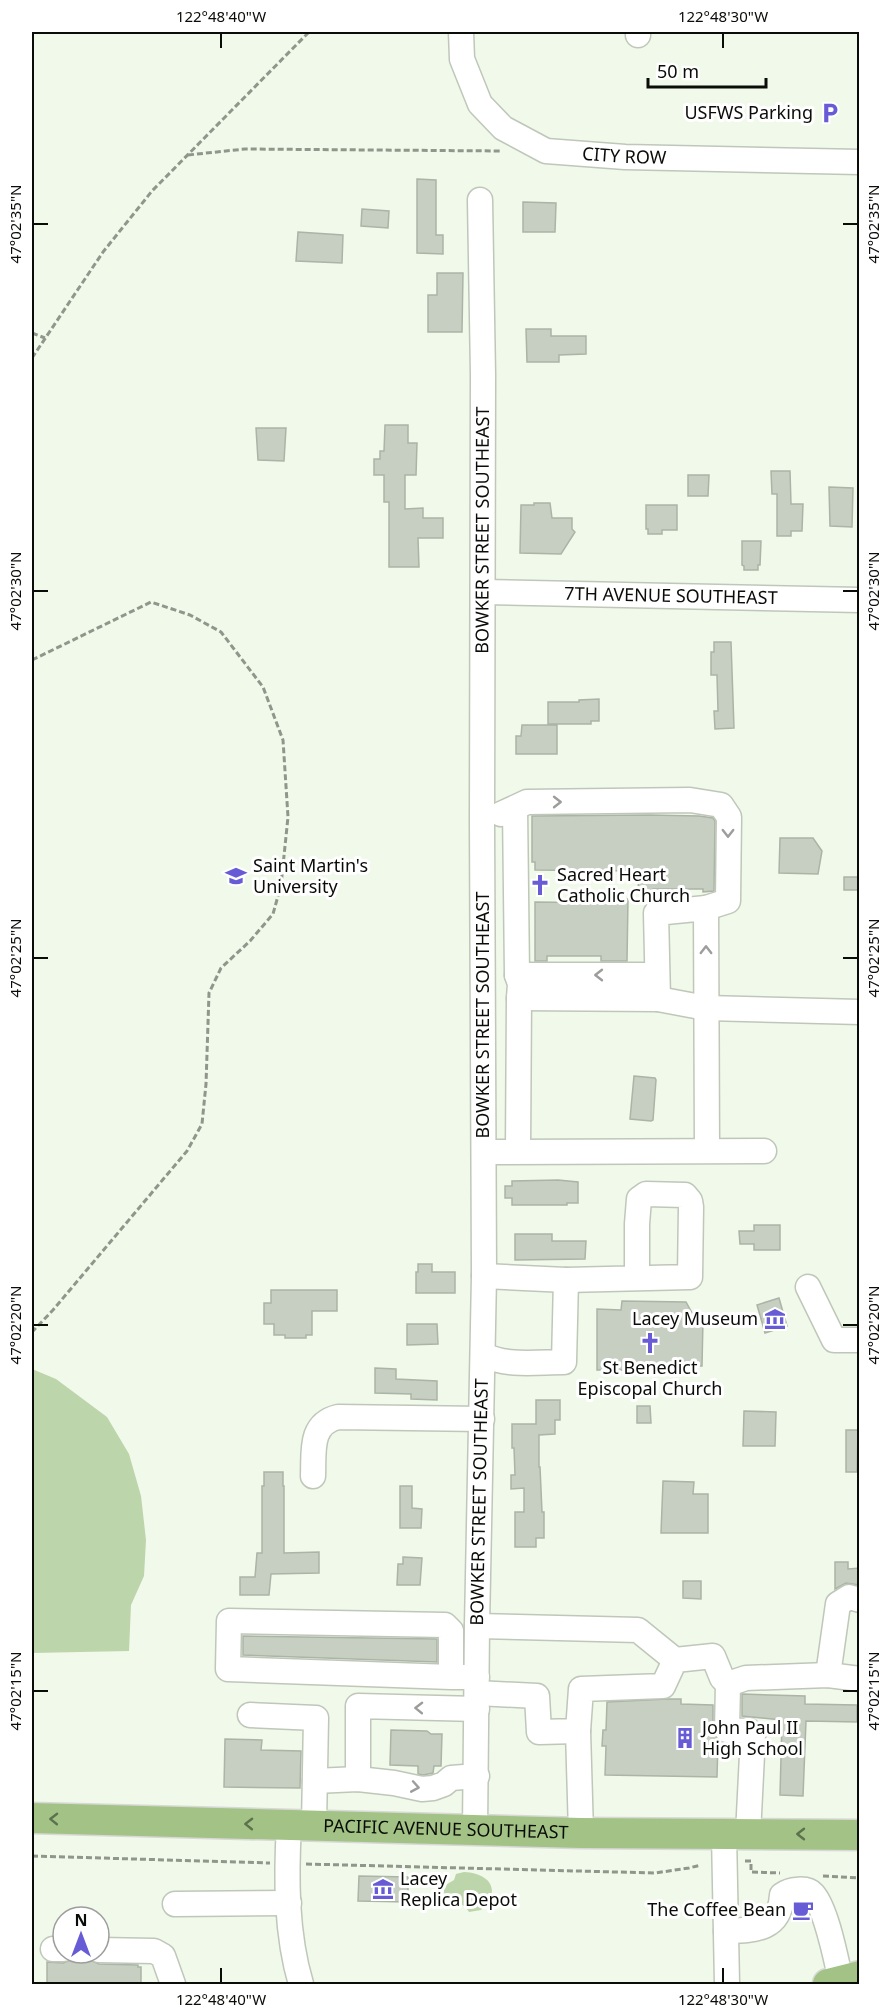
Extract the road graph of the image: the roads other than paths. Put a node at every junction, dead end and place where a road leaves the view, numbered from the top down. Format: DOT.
graph roads {
  1 [pos="461,32"];
  2 [pos="860,162"];
  3 [pos="480,200"];
  4 [pos="483,592"];
  5 [pos="860,600"];
  6 [pos="515,808"];
  7 [pos="482,822"];
  8 [pos="706,908"];
  9 [pos="483,984"];
  10 [pos="519,986"];
  11 [pos="658,987"];
  12 [pos="706,1008"];
  13 [pos="860,1012"];
  14 [pos="707,1150"];
  15 [pos="518,1151"];
  16 [pos="764,1151"];
  17 [pos="484,1152"];
  18 [pos="484,1276"];
  19 [pos="637,1278"];
  20 [pos="566,1280"];
  21 [pos="808,1287"];
  22 [pos="860,1340"];
  23 [pos="484,1355"];
  24 [pos="482,1419"];
  25 [pos="313,1476"];
  26 [pos="860,1600"];
  27 [pos="477,1626"];
  28 [pos="675,1660"];
  29 [pos="828,1676"];
  30 [pos="451,1677"];
  31 [pos="860,1679"];
  32 [pos="728,1684"];
  33 [pos="477,1693"];
  34 [pos="250,1715"];
  35 [pos="578,1731"];
  36 [pos="477,1776"];
  37 [pos="358,1779"];
  38 [pos="315,1781"];
  39 [pos="32,1818"];
  40 [pos="302,1825"];
  41 [pos="476,1830"];
  42 [pos="581,1833"];
  43 [pos="736,1834"];
  44 [pos="860,1835"];
  45 [pos="289,1903"];
  46 [pos="175,1904"];
  47 [pos="726,1931"];
  48 [pos="111,1950"];
  49 [pos="843,1981"];
  50 [pos="173,1984"];
  51 [pos="301,1984"];
  52 [pos="727,1984"];
  1 -- 2 [label="street, CITY ROW"];
  3 -- 4 [label="street, BOWKER STREET SOUTHEAST"];
  4 -- 5 [label="street, 7TH AVENUE SOUTHEAST"];
  4 -- 7 [label="street, BOWKER STREET SOUTHEAST"];
  6 -- 7 [label="street"];
  6 -- 8 [label="street, one-way"];
  6 -- 10 [label="street"];
  7 -- 9 [label="street, BOWKER STREET SOUTHEAST"];
  8 -- 11 [label="street"];
  12 -- 8 [label="street, one-way"];
  9 -- 10 [label="street"];
  9 -- 17 [label="street, BOWKER STREET SOUTHEAST"];
  10 -- 11 [label="street"];
  10 -- 15 [label="street"];
  11 -- 12 [label="street"];
  12 -- 13 [label="street"];
  12 -- 14 [label="street"];
  14 -- 15 [label="street"];
  14 -- 16 [label="street"];
  15 -- 17 [label="street"];
  17 -- 18 [label="street, BOWKER STREET SOUTHEAST"];
  18 -- 20 [label="street"];
  18 -- 23 [label="street, BOWKER STREET SOUTHEAST"];
  19 -- 20 [label="street"];
  20 -- 23 [label="street"];
  21 -- 22 [label="street"];
  23 -- 24 [label="street, BOWKER STREET SOUTHEAST"];
  24 -- 25 [label="street"];
  24 -- 27 [label="street, BOWKER STREET SOUTHEAST"];
  26 -- 29 [label="street"];
  27 -- 28 [label="street"];
  27 -- 33 [label="street, BOWKER STREET SOUTHEAST"];
  28 -- 32 [label="street"];
  28 -- 35 [label="street"];
  29 -- 31 [label="street"];
  29 -- 32 [label="street"];
  30 -- 30 [label="street"];
  30 -- 33 [label="street"];
  32 -- 43 [label="street"];
  33 -- 35 [label="street"];
  33 -- 36 [label="street, BOWKER STREET SOUTHEAST"];
  33 -- 37 [label="street, one-way"];
  34 -- 38 [label="street"];
  35 -- 42 [label="street"];
  37 -- 36 [label="street, one-way"];
  36 -- 41 [label="street, BOWKER STREET SOUTHEAST"];
  37 -- 38 [label="street"];
  38 -- 40 [label="street"];
  40 -- 39 [label="main road, PACIFIC AVENUE SOUTHEAST, one-way"];
  40 -- 41 [label="main road, PACIFIC AVENUE SOUTHEAST"];
  40 -- 45 [label="street"];
  41 -- 42 [label="main road, PACIFIC AVENUE SOUTHEAST"];
  42 -- 43 [label="main road, PACIFIC AVENUE SOUTHEAST"];
  44 -- 43 [label="main road, PACIFIC AVENUE SOUTHEAST, one-way"];
  43 -- 47 [label="street"];
  45 -- 46 [label="street"];
  45 -- 51 [label="street"];
  47 -- 49 [label="street"];
  47 -- 52 [label="street"];
  48 -- 50 [label="street"];
}
